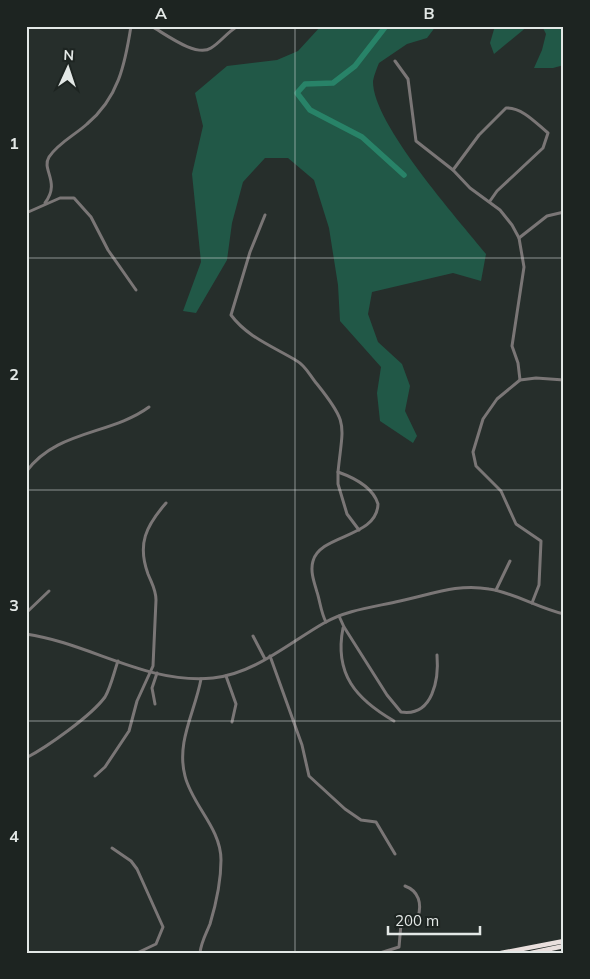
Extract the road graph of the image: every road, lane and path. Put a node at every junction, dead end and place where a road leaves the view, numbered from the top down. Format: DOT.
graph roads {
  1 [pos="131,26"];
  2 [pos="151,26"];
  3 [pos="238,26"];
  4 [pos="395,61"];
  5 [pos="453,170"];
  6 [pos="490,201"];
  7 [pos="45,203"];
  8 [pos="564,212"];
  9 [pos="26,213"];
  10 [pos="264,215"];
  11 [pos="519,238"];
  12 [pos="136,290"];
  13 [pos="520,380"];
  14 [pos="564,380"];
  15 [pos="149,407"];
  16 [pos="26,472"];
  17 [pos="338,472"];
  18 [pos="166,503"];
  19 [pos="359,530"];
  20 [pos="510,560"];
  21 [pos="49,590"];
  22 [pos="496,590"];
  23 [pos="532,603"];
  24 [pos="26,613"];
  25 [pos="564,614"];
  26 [pos="339,616"];
  27 [pos="326,622"];
  28 [pos="344,627"];
  29 [pos="26,634"];
  30 [pos="253,636"];
  31 [pos="437,655"];
  32 [pos="270,656"];
  33 [pos="265,659"];
  34 [pos="118,661"];
  35 [pos="151,671"];
  36 [pos="157,673"];
  37 [pos="226,676"];
  38 [pos="201,679"];
  39 [pos="155,704"];
  40 [pos="394,721"];
  41 [pos="232,722"];
  42 [pos="26,758"];
  43 [pos="95,776"];
  44 [pos="112,848"];
  45 [pos="394,854"];
  46 [pos="405,886"];
  47 [pos="564,941"];
  48 [pos="564,946"];
  49 [pos="137,953"];
  50 [pos="200,953"];
  51 [pos="380,953"];
  52 [pos="501,953"];
  53 [pos="532,953"];
  1 -- 7 [label="street"];
  2 -- 3 [label="street"];
  4 -- 5 [label="street"];
  5 -- 6 [label="street"];
  5 -- 6 [label="street"];
  6 -- 11 [label="street"];
  7 -- 9 [label="street"];
  7 -- 12 [label="street"];
  8 -- 11 [label="street"];
  10 -- 17 [label="street"];
  11 -- 13 [label="street"];
  13 -- 14 [label="street"];
  13 -- 23 [label="street"];
  15 -- 16 [label="street"];
  17 -- 19 [label="street"];
  17 -- 19 [label="street"];
  18 -- 35 [label="street"];
  19 -- 27 [label="street"];
  20 -- 22 [label="street"];
  21 -- 24 [label="street"];
  22 -- 23 [label="street"];
  22 -- 26 [label="street"];
  23 -- 25 [label="street"];
  26 -- 27 [label="street"];
  26 -- 28 [label="street"];
  27 -- 32 [label="street"];
  28 -- 31 [label="street"];
  28 -- 40 [label="street"];
  29 -- 34 [label="street"];
  30 -- 33 [label="street"];
  32 -- 33 [label="street"];
  32 -- 45 [label="street"];
  33 -- 37 [label="street"];
  34 -- 35 [label="street"];
  34 -- 42 [label="street"];
  35 -- 36 [label="street"];
  35 -- 43 [label="street"];
  36 -- 38 [label="street"];
  36 -- 39 [label="street"];
  37 -- 38 [label="street"];
  37 -- 41 [label="street"];
  38 -- 50 [label="street"];
  44 -- 49 [label="street"];
  46 -- 51 [label="street"];
  47 -- 52 [label="highway"];
  48 -- 53 [label="highway"];
}
